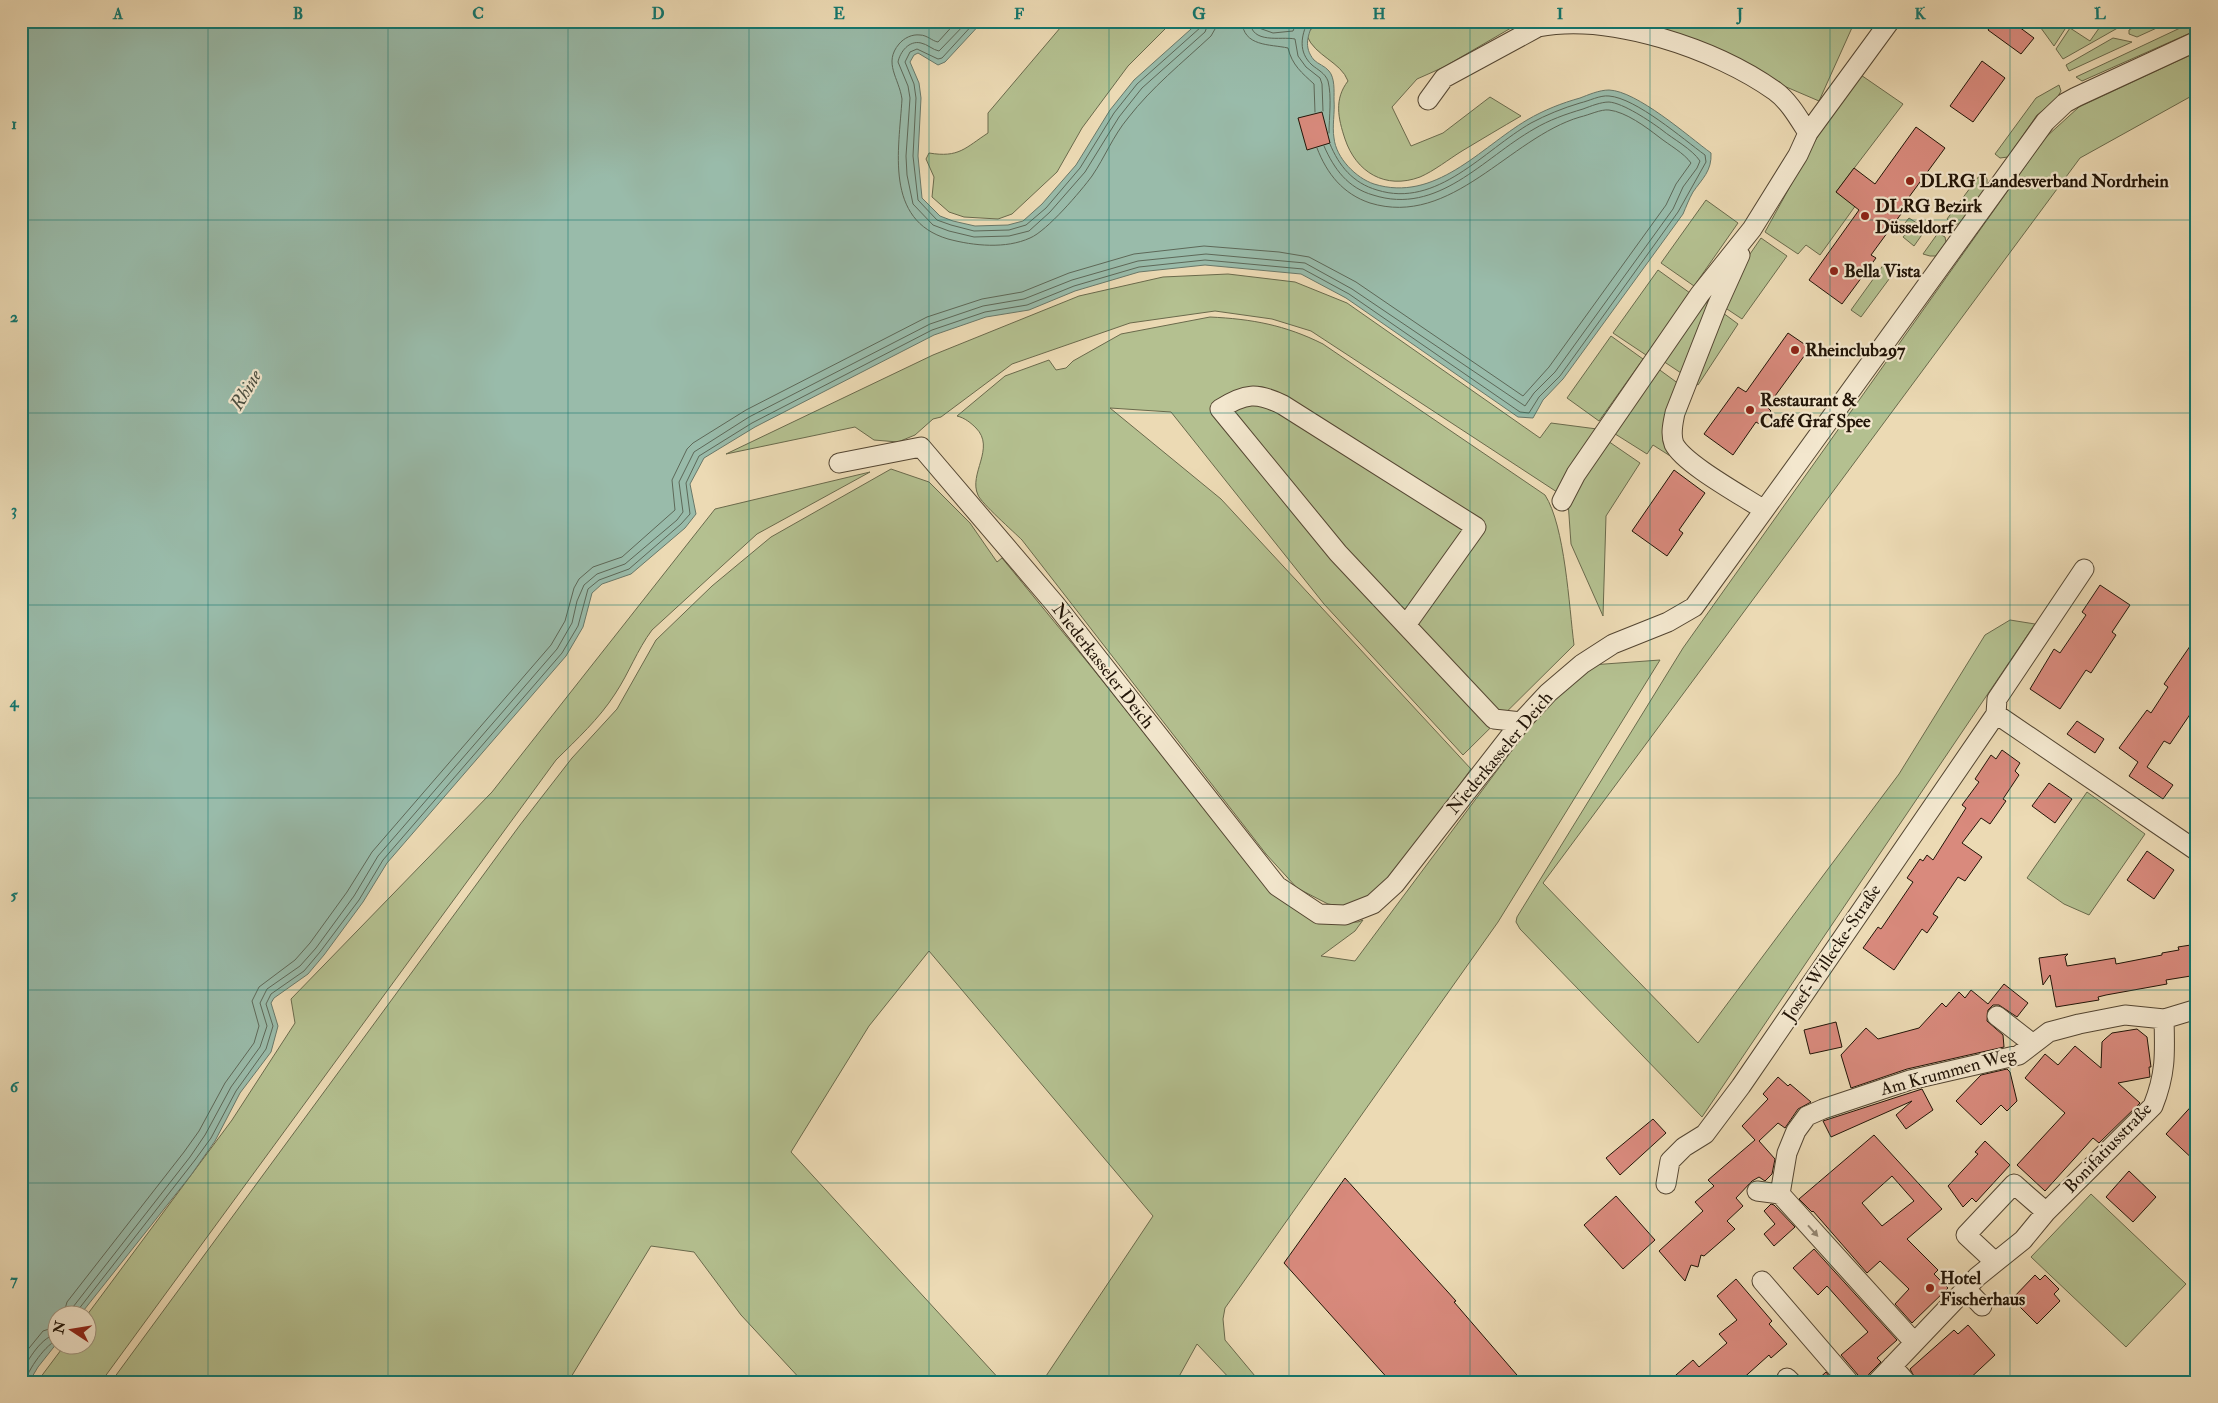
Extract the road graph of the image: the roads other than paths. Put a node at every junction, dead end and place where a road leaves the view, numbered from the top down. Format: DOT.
graph roads {
  1 [pos="1890,21"];
  2 [pos="2197,41"];
  3 [pos="1428,100"];
  4 [pos="1808,133"];
  5 [pos="1752,229"];
  6 [pos="839,463"];
  7 [pos="1562,501"];
  8 [pos="1764,510"];
  9 [pos="2084,569"];
  10 [pos="1406,625"];
  11 [pos="1996,714"];
  12 [pos="1521,722"];
  13 [pos="2197,851"];
  14 [pos="2197,1009"];
  15 [pos="1997,1016"];
  16 [pos="2164,1019"];
  17 [pos="2033,1044"];
  18 [pos="1666,1184"];
  19 [pos="1757,1191"];
  20 [pos="1780,1194"];
  21 [pos="2046,1212"];
  22 [pos="1996,1262"];
  23 [pos="1762,1281"];
  24 [pos="1966,1289"];
  25 [pos="1982,1306"];
  26 [pos="1914,1342"];
  27 [pos="1892,1366"];
  28 [pos="1849,1382"];
  29 [pos="1877,1382"];
  30 [pos="1906,1382"];
  1 -- 4 [label="street"];
  2 -- 8 [label="street, Niederkasseler Deich"];
  3 -- 4 [label="street"];
  4 -- 5 [label="street"];
  5 -- 7 [label="street"];
  5 -- 8 [label="street"];
  6 -- 12 [label="street, Niederkasseler Deich"];
  8 -- 12 [label="street, Niederkasseler Deich"];
  9 -- 11 [label="street, Josef-Willecke-Straße"];
  10 -- 10 [label="street"];
  10 -- 12 [label="street"];
  11 -- 13 [label="street"];
  11 -- 18 [label="street, Josef-Willecke-Straße"];
  14 -- 16 [label="street, Am Krummen Weg"];
  15 -- 17 [label="street"];
  16 -- 17 [label="street, Am Krummen Weg"];
  16 -- 21 [label="street, Bonifatiusstraße"];
  17 -- 20 [label="street, Am Krummen Weg"];
  19 -- 20 [label="street"];
  20 -- 26 [label="street, one-way"];
  21 -- 22 [label="street, Bonifatiusstraße"];
  21 -- 22 [label="street"];
  22 -- 24 [label="street, Bonifatiusstraße"];
  23 -- 28 [label="street"];
  24 -- 25 [label="street"];
  24 -- 26 [label="street, Bonifatiusstraße"];
  26 -- 27 [label="street, Bonifatiusstraße"];
  27 -- 29 [label="street, Bonifatiusstraße"];
  27 -- 30 [label="street"];
}
